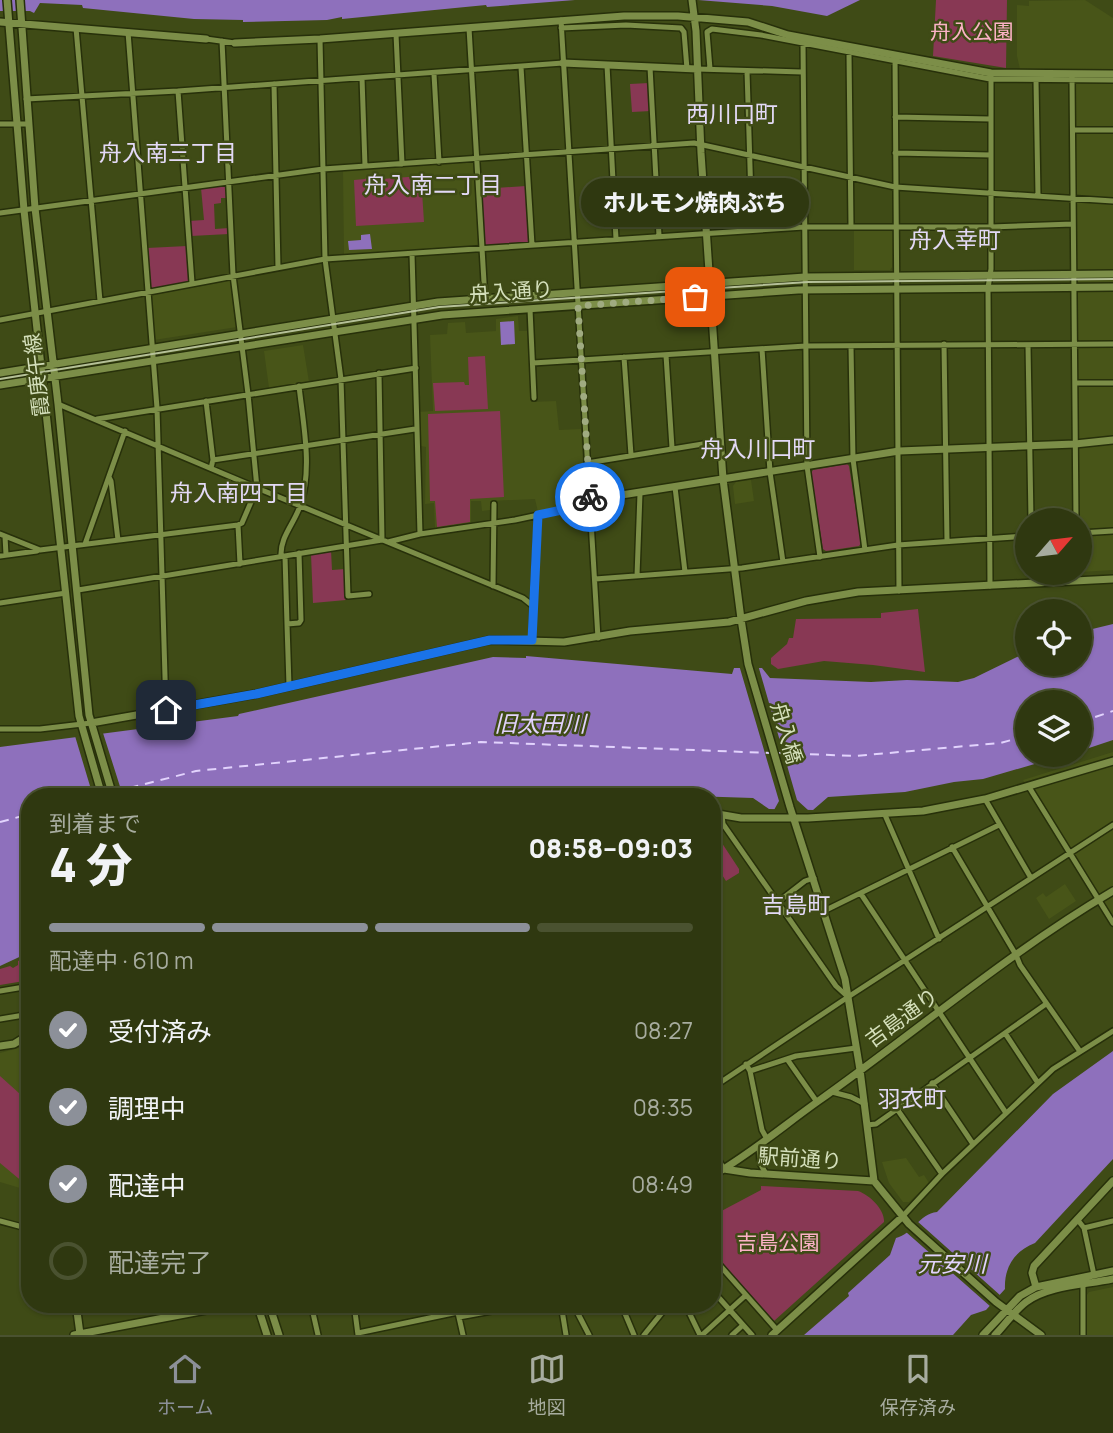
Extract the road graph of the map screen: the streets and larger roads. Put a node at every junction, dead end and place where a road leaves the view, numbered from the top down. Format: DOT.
graph roads {
  1 [pos="8,0"];
  2 [pos="20,0"];
  3 [pos="692,2"];
  4 [pos="694,18"];
  5 [pos="0,22"];
  6 [pos="9,22"];
  7 [pos="21,22"];
  8 [pos="561,24"];
  9 [pos="76,28"];
  10 [pos="469,28"];
  11 [pos="128,32"];
  12 [pos="396,34"];
  13 [pos="206,39"];
  14 [pos="320,40"];
  15 [pos="222,41"];
  16 [pos="235,43"];
  17 [pos="803,43"];
  18 [pos="849,53"];
  19 [pos="895,58"];
  20 [pos="563,63"];
  21 [pos="607,65"];
  22 [pos="521,67"];
  23 [pos="650,67"];
  24 [pos="687,69"];
  25 [pos="697,69"];
  26 [pos="710,69"];
  27 [pos="472,70"];
  28 [pos="747,71"];
  29 [pos="802,72"];
  30 [pos="434,74"];
  31 [pos="1113,74"];
  32 [pos="398,75"];
  33 [pos="991,76"];
  34 [pos="1072,77"];
  35 [pos="362,78"];
  36 [pos="1036,80"];
  37 [pos="1113,80"];
  38 [pos="322,81"];
  39 [pos="274,84"];
  40 [pos="224,87"];
  41 [pos="178,91"];
  42 [pos="132,94"];
  43 [pos="82,97"];
  44 [pos="26,99"];
  45 [pos="895,117"];
  46 [pos="990,119"];
  47 [pos="0,124"];
  48 [pos="16,124"];
  49 [pos="27,124"];
  50 [pos="1073,130"];
  51 [pos="1113,130"];
  52 [pos="701,144"];
  53 [pos="654,146"];
  54 [pos="612,149"];
  55 [pos="568,152"];
  56 [pos="895,153"];
  57 [pos="749,155"];
  58 [pos="990,155"];
  59 [pos="527,156"];
  60 [pos="477,159"];
  61 [pos="439,162"];
  62 [pos="402,164"];
  63 [pos="365,166"];
  64 [pos="803,167"];
  65 [pos="323,169"];
  66 [pos="276,176"];
  67 [pos="850,178"];
  68 [pos="229,182"];
  69 [pos="895,187"];
  70 [pos="185,189"];
  71 [pos="991,192"];
  72 [pos="140,194"];
  73 [pos="1038,196"];
  74 [pos="1073,198"];
  75 [pos="91,200"];
  76 [pos="1113,201"];
  77 [pos="35,208"];
  78 [pos="24,210"];
  79 [pos="0,213"];
  80 [pos="1073,224"];
  81 [pos="851,226"];
  82 [pos="895,226"];
  83 [pos="804,227"];
  84 [pos="991,227"];
  85 [pos="752,230"];
  86 [pos="708,232"];
  87 [pos="659,236"];
  88 [pos="617,239"];
  89 [pos="573,243"];
  90 [pos="532,245"];
  91 [pos="483,249"];
  92 [pos="412,254"];
  93 [pos="325,259"];
  94 [pos="278,268"];
  95 [pos="1073,274"];
  96 [pos="1113,274"];
  97 [pos="233,275"];
  98 [pos="895,276"];
  99 [pos="990,276"];
  100 [pos="805,277"];
  101 [pos="711,282"];
  102 [pos="192,283"];
  103 [pos="1113,286"];
  104 [pos="1073,287"];
  105 [pos="988,288"];
  106 [pos="805,290"];
  107 [pos="895,290"];
  108 [pos="577,291"];
  109 [pos="147,292"];
  110 [pos="712,296"];
  111 [pos="485,299"];
  112 [pos="100,301"];
  113 [pos="413,306"];
  114 [pos="578,306"];
  115 [pos="530,309"];
  116 [pos="47,311"];
  117 [pos="36,313"];
  118 [pos="332,318"];
  119 [pos="413,318"];
  120 [pos="0,320"];
  121 [pos="334,331"];
  122 [pos="240,334"];
  123 [pos="944,344"];
  124 [pos="1073,344"];
  125 [pos="1113,344"];
  126 [pos="896,345"];
  127 [pos="988,345"];
  128 [pos="1028,345"];
  129 [pos="243,346"];
  130 [pos="806,346"];
  131 [pos="851,346"];
  132 [pos="152,348"];
  133 [pos="762,349"];
  134 [pos="715,352"];
  135 [pos="666,355"];
  136 [pos="624,357"];
  137 [pos="581,359"];
  138 [pos="154,361"];
  139 [pos="533,363"];
  140 [pos="54,364"];
  141 [pos="41,366"];
  142 [pos="415,368"];
  143 [pos="0,373"];
  144 [pos="379,373"];
  145 [pos="55,378"];
  146 [pos="341,379"];
  147 [pos="43,380"];
  148 [pos="1075,383"];
  149 [pos="1113,383"];
  150 [pos="0,386"];
  151 [pos="299,386"];
  152 [pos="248,394"];
  153 [pos="534,398"];
  154 [pos="206,401"];
  155 [pos="58,404"];
  156 [pos="157,408"];
  157 [pos="97,419"];
  158 [pos="415,429"];
  159 [pos="125,431"];
  160 [pos="379,435"];
  161 [pos="344,440"];
  162 [pos="1113,440"];
  163 [pos="721,441"];
  164 [pos="158,444"];
  165 [pos="1076,444"];
  166 [pos="1030,445"];
  167 [pos="305,446"];
  168 [pos="990,447"];
  169 [pos="673,448"];
  170 [pos="945,449"];
  171 [pos="899,452"];
  172 [pos="254,453"];
  173 [pos="631,455"];
  174 [pos="852,459"];
  175 [pos="213,460"];
  176 [pos="587,463"];
  177 [pos="807,466"];
  178 [pos="211,468"];
  179 [pos="770,472"];
  180 [pos="109,477"];
  181 [pos="723,479"];
  182 [pos="675,487"];
  183 [pos="257,488"];
  184 [pos="640,493"];
  185 [pos="590,502"];
  186 [pos="494,504"];
  187 [pos="300,506"];
  188 [pos="1031,508"];
  189 [pos="1076,508"];
  190 [pos="538,515"];
  191 [pos="495,523"];
  192 [pos="346,524"];
  193 [pos="238,525"];
  194 [pos="1113,531"];
  195 [pos="1092,532"];
  196 [pos="420,534"];
  197 [pos="3,535"];
  198 [pos="160,536"];
  199 [pos="1015,537"];
  200 [pos="990,540"];
  201 [pos="118,541"];
  202 [pos="385,541"];
  203 [pos="947,541"];
  204 [pos="85,544"];
  205 [pos="898,545"];
  206 [pos="73,546"];
  207 [pos="347,546"];
  208 [pos="62,548"];
  209 [pos="865,550"];
  210 [pos="40,551"];
  211 [pos="299,554"];
  212 [pos="3,556"];
  213 [pos="283,556"];
  214 [pos="820,556"];
  215 [pos="783,562"];
  216 [pos="240,564"];
  217 [pos="735,569"];
  218 [pos="685,572"];
  219 [pos="637,576"];
  220 [pos="161,577"];
  221 [pos="595,579"];
  222 [pos="1113,579"];
  223 [pos="1092,580"];
  224 [pos="1015,585"];
  225 [pos="493,586"];
  226 [pos="990,586"];
  227 [pos="78,590"];
  228 [pos="899,591"];
  229 [pos="66,593"];
  230 [pos="369,594"];
  231 [pos="0,603"];
  232 [pos="533,606"];
  233 [pos="741,619"];
  234 [pos="287,624"];
  235 [pos="598,638"];
  236 [pos="532,640"];
  237 [pos="289,686"];
  238 [pos="166,710"];
  239 [pos="91,723"];
  240 [pos="80,724"];
  241 [pos="0,729"];
  242 [pos="1113,761"];
  243 [pos="1029,787"];
  244 [pos="100,788"];
  245 [pos="111,788"];
  246 [pos="985,799"];
  247 [pos="722,814"];
  248 [pos="792,814"];
  249 [pos="885,814"];
  250 [pos="999,825"];
  251 [pos="1113,825"];
  252 [pos="953,847"];
  253 [pos="1068,853"];
  254 [pos="908,868"];
  255 [pos="814,878"];
  256 [pos="1031,878"];
  257 [pos="1113,891"];
  258 [pos="861,894"];
  259 [pos="1097,900"];
  260 [pos="778,902"];
  261 [pos="988,907"];
  262 [pos="824,911"];
  263 [pos="1113,923"];
  264 [pos="939,939"];
  265 [pos="1016,955"];
  266 [pos="905,961"];
  267 [pos="841,966"];
  268 [pos="827,974"];
  269 [pos="21,988"];
  270 [pos="0,991"];
  271 [pos="848,997"];
  272 [pos="1046,1004"];
  273 [pos="939,1013"];
  274 [pos="21,1016"];
  275 [pos="0,1019"];
  276 [pos="1113,1031"];
  277 [pos="1005,1033"];
  278 [pos="21,1040"];
  279 [pos="0,1046"];
  280 [pos="856,1048"];
  281 [pos="1079,1051"];
  282 [pos="969,1058"];
  283 [pos="788,1059"];
  284 [pos="746,1064"];
  285 [pos="860,1070"];
  286 [pos="750,1071"];
  287 [pos="721,1082"];
  288 [pos="932,1083"];
  289 [pos="1038,1083"];
  290 [pos="832,1092"];
  291 [pos="817,1102"];
  292 [pos="864,1104"];
  293 [pos="897,1108"];
  294 [pos="1006,1112"];
  295 [pos="867,1125"];
  296 [pos="767,1139"];
  297 [pos="973,1144"];
  298 [pos="759,1145"];
  299 [pos="721,1164"];
  300 [pos="724,1169"];
  301 [pos="721,1171"];
  302 [pos="766,1174"];
  303 [pos="942,1174"];
  304 [pos="874,1181"];
  305 [pos="1113,1181"];
  306 [pos="902,1217"];
  307 [pos="1077,1219"];
  308 [pos="0,1221"];
  309 [pos="1113,1221"];
  310 [pos="21,1227"];
  311 [pos="1084,1228"];
  312 [pos="721,1267"];
  313 [pos="1113,1271"];
  314 [pos="1094,1275"];
  315 [pos="1113,1279"];
  316 [pos="1083,1285"];
  317 [pos="1036,1287"];
  318 [pos="746,1296"];
  319 [pos="721,1300"];
  320 [pos="730,1310"];
  321 [pos="1010,1312"];
  322 [pos="76,1313"];
  323 [pos="192,1313"];
  324 [pos="260,1313"];
  325 [pos="273,1313"];
  326 [pos="314,1313"];
  327 [pos="355,1313"];
  328 [pos="471,1313"];
  329 [pos="562,1313"];
  330 [pos="578,1313"];
  331 [pos="625,1313"];
  332 [pos="662,1313"];
  333 [pos="690,1313"];
  334 [pos="458,1315"];
  335 [pos="743,1325"];
  336 [pos="774,1333"];
  337 [pos="358,1334"];
  338 [pos="78,1335"];
  339 [pos="267,1335"];
  340 [pos="279,1335"];
  341 [pos="318,1335"];
  342 [pos="463,1335"];
  343 [pos="566,1335"];
  344 [pos="589,1335"];
  345 [pos="634,1335"];
  346 [pos="644,1335"];
  347 [pos="701,1335"];
  348 [pos="732,1335"];
  349 [pos="752,1335"];
  350 [pos="983,1335"];
  351 [pos="995,1335"];
  352 [pos="1041,1335"];
  353 [pos="1083,1335"];
  1 -- 6 [label="street"];
  2 -- 7 [label="street, 霞庚午線"];
  3 -- 4 [label="street, 舟入橋"];
  4 -- 8 [label="street"];
  4 -- 19 [label="street"];
  4 -- 25 [label="street, 舟入橋"];
  5 -- 6 [label="street"];
  6 -- 7 [label="street"];
  6 -- 48 [label="street"];
  7 -- 9 [label="street"];
  7 -- 44 [label="street, 霞庚午線"];
  8 -- 10 [label="street"];
  8 -- 20 [label="street"];
  8 -- 24 [label="street"];
  9 -- 11 [label="street"];
  9 -- 43 [label="street"];
  10 -- 12 [label="street"];
  10 -- 27 [label="street"];
  11 -- 13 [label="street"];
  11 -- 42 [label="street"];
  12 -- 14 [label="street"];
  12 -- 32 [label="street"];
  13 -- 15 [label="street"];
  14 -- 16 [label="street"];
  14 -- 38 [label="street"];
  15 -- 16 [label="street"];
  15 -- 40 [label="street"];
  17 -- 18 [label="street"];
  17 -- 26 [label="street"];
  17 -- 29 [label="street"];
  18 -- 19 [label="street"];
  18 -- 67 [label="street"];
  19 -- 33 [label="street"];
  19 -- 45 [label="street"];
  20 -- 21 [label="street"];
  20 -- 22 [label="street"];
  20 -- 55 [label="street"];
  21 -- 23 [label="street"];
  21 -- 54 [label="street"];
  22 -- 27 [label="street"];
  22 -- 59 [label="street"];
  23 -- 24 [label="street"];
  23 -- 53 [label="street"];
  24 -- 25 [label="street"];
  25 -- 26 [label="street"];
  25 -- 52 [label="street, 舟入橋"];
  26 -- 28 [label="street"];
  27 -- 30 [label="street"];
  27 -- 60 [label="street"];
  28 -- 29 [label="street"];
  28 -- 57 [label="street"];
  29 -- 64 [label="street"];
  30 -- 32 [label="street"];
  30 -- 61 [label="street"];
  31 -- 34 [label="street"];
  32 -- 35 [label="street"];
  32 -- 62 [label="street"];
  33 -- 34 [label="street"];
  33 -- 36 [label="street"];
  33 -- 46 [label="street"];
  34 -- 36 [label="street"];
  34 -- 37 [label="street"];
  34 -- 50 [label="street"];
  35 -- 38 [label="street"];
  35 -- 63 [label="street"];
  36 -- 73 [label="street"];
  38 -- 39 [label="street"];
  38 -- 65 [label="street"];
  39 -- 40 [label="street"];
  39 -- 66 [label="street"];
  40 -- 41 [label="street"];
  40 -- 68 [label="street"];
  41 -- 42 [label="street"];
  41 -- 70 [label="street"];
  42 -- 43 [label="street"];
  42 -- 72 [label="street"];
  43 -- 44 [label="street"];
  43 -- 75 [label="street"];
  44 -- 49 [label="street, 霞庚午線"];
  45 -- 46 [label="street"];
  45 -- 56 [label="street"];
  46 -- 58 [label="street"];
  47 -- 48 [label="street"];
  48 -- 49 [label="street"];
  48 -- 78 [label="street"];
  49 -- 77 [label="street, 霞庚午線"];
  50 -- 51 [label="street"];
  50 -- 74 [label="street"];
  52 -- 53 [label="street"];
  52 -- 57 [label="street"];
  52 -- 86 [label="street, 舟入橋"];
  53 -- 54 [label="street"];
  53 -- 87 [label="street"];
  54 -- 55 [label="street"];
  54 -- 88 [label="street"];
  55 -- 59 [label="street"];
  55 -- 89 [label="street"];
  56 -- 58 [label="street"];
  56 -- 69 [label="street"];
  57 -- 64 [label="street"];
  57 -- 85 [label="street"];
  58 -- 71 [label="street"];
  59 -- 60 [label="street"];
  59 -- 90 [label="street"];
  60 -- 61 [label="street"];
  60 -- 91 [label="street"];
  61 -- 62 [label="street"];
  62 -- 63 [label="street"];
  63 -- 65 [label="street"];
  64 -- 67 [label="street"];
  64 -- 83 [label="street"];
  65 -- 66 [label="street"];
  65 -- 93 [label="street"];
  66 -- 68 [label="street"];
  66 -- 94 [label="street"];
  67 -- 69 [label="street"];
  67 -- 81 [label="street"];
  68 -- 70 [label="street"];
  68 -- 97 [label="street"];
  69 -- 71 [label="street"];
  69 -- 82 [label="street"];
  70 -- 72 [label="street"];
  70 -- 102 [label="street"];
  71 -- 73 [label="street"];
  71 -- 84 [label="street"];
  72 -- 75 [label="street"];
  72 -- 109 [label="street"];
  73 -- 74 [label="street"];
  74 -- 76 [label="street"];
  74 -- 80 [label="street"];
  75 -- 77 [label="street"];
  75 -- 112 [label="street"];
  77 -- 78 [label="street"];
  77 -- 116 [label="street, 霞庚午線"];
  78 -- 79 [label="street"];
  78 -- 117 [label="street"];
  80 -- 84 [label="street"];
  80 -- 95 [label="street"];
  81 -- 82 [label="street"];
  81 -- 83 [label="street"];
  82 -- 84 [label="street"];
  82 -- 98 [label="street"];
  83 -- 85 [label="street"];
  83 -- 100 [label="street"];
  84 -- 99 [label="street"];
  85 -- 86 [label="street"];
  86 -- 87 [label="street"];
  86 -- 101 [label="street, 舟入橋"];
  87 -- 88 [label="street"];
  88 -- 89 [label="street"];
  89 -- 90 [label="street"];
  89 -- 108 [label="street"];
  90 -- 91 [label="street"];
  91 -- 92 [label="street"];
  91 -- 111 [label="street"];
  92 -- 93 [label="street"];
  92 -- 113 [label="street"];
  93 -- 94 [label="street"];
  93 -- 118 [label="street"];
  94 -- 97 [label="street"];
  95 -- 96 [label="street, 舟入通り"];
  95 -- 99 [label="street, 舟入通り"];
  95 -- 104 [label="street"];
  97 -- 102 [label="street"];
  97 -- 122 [label="street"];
  98 -- 99 [label="street, 舟入通り"];
  98 -- 100 [label="street, 舟入通り"];
  98 -- 107 [label="street"];
  99 -- 105 [label="street"];
  100 -- 101 [label="street, 舟入通り"];
  100 -- 106 [label="street"];
  101 -- 108 [label="street, 舟入通り"];
  101 -- 110 [label="street, 舟入橋"];
  102 -- 109 [label="street"];
  103 -- 104 [label="street, 舟入通り"];
  104 -- 105 [label="street, 舟入通り"];
  104 -- 124 [label="street"];
  105 -- 107 [label="street, 舟入通り"];
  105 -- 127 [label="street"];
  106 -- 107 [label="street, 舟入通り"];
  106 -- 110 [label="street, 舟入通り"];
  106 -- 130 [label="street"];
  107 -- 126 [label="street"];
  108 -- 111 [label="street, 舟入通り"];
  108 -- 114 [label="street"];
  109 -- 112 [label="street"];
  109 -- 132 [label="street"];
  110 -- 114 [label="street, 舟入通り"];
  110 -- 134 [label="street, 舟入橋"];
  111 -- 113 [label="street, 舟入通り"];
  112 -- 116 [label="street"];
  113 -- 118 [label="street, 舟入通り"];
  113 -- 119 [label="street"];
  114 -- 115 [label="street, 舟入通り"];
  114 -- 137 [label="street"];
  115 -- 119 [label="street, 舟入通り"];
  115 -- 139 [label="street"];
  116 -- 117 [label="street"];
  116 -- 140 [label="street, 霞庚午線"];
  117 -- 120 [label="street"];
  117 -- 141 [label="street"];
  118 -- 121 [label="street"];
  118 -- 122 [label="street, 舟入通り"];
  119 -- 121 [label="street, 舟入通り"];
  119 -- 142 [label="street"];
  121 -- 129 [label="street, 舟入通り"];
  121 -- 146 [label="street"];
  122 -- 129 [label="street"];
  122 -- 132 [label="street, 舟入通り"];
  123 -- 126 [label="street"];
  123 -- 127 [label="street"];
  123 -- 170 [label="street"];
  124 -- 125 [label="street"];
  124 -- 128 [label="street"];
  124 -- 148 [label="street"];
  126 -- 131 [label="street"];
  126 -- 171 [label="street"];
  127 -- 128 [label="street"];
  127 -- 168 [label="street"];
  128 -- 166 [label="street"];
  129 -- 138 [label="street, 舟入通り"];
  129 -- 152 [label="street"];
  130 -- 131 [label="street"];
  130 -- 133 [label="street"];
  130 -- 177 [label="street"];
  131 -- 174 [label="street"];
  132 -- 138 [label="street"];
  132 -- 140 [label="street, 舟入通り"];
  133 -- 134 [label="street"];
  133 -- 179 [label="street"];
  134 -- 135 [label="street"];
  134 -- 163 [label="street, 舟入橋"];
  135 -- 136 [label="street"];
  135 -- 169 [label="street"];
  136 -- 137 [label="street"];
  136 -- 173 [label="street"];
  137 -- 139 [label="street"];
  137 -- 176 [label="street"];
  138 -- 145 [label="street, 舟入通り"];
  138 -- 156 [label="street"];
  139 -- 153 [label="street"];
  140 -- 141 [label="street, 舟入通り"];
  140 -- 145 [label="street, 霞庚午線"];
  141 -- 143 [label="street, 舟入通り"];
  141 -- 147 [label="street"];
  142 -- 144 [label="street"];
  142 -- 158 [label="street"];
  144 -- 146 [label="street"];
  144 -- 160 [label="street"];
  145 -- 147 [label="street, 舟入通り"];
  145 -- 155 [label="street, 霞庚午線"];
  146 -- 151 [label="street"];
  146 -- 161 [label="street"];
  147 -- 150 [label="street, 舟入通り"];
  147 -- 208 [label="street"];
  148 -- 149 [label="street"];
  148 -- 165 [label="street"];
  151 -- 152 [label="street"];
  151 -- 167 [label="street"];
  152 -- 154 [label="street"];
  152 -- 172 [label="street"];
  154 -- 156 [label="street"];
  154 -- 175 [label="street"];
  155 -- 157 [label="street"];
  155 -- 206 [label="street, 霞庚午線"];
  156 -- 157 [label="street"];
  156 -- 164 [label="street"];
  157 -- 159 [label="street"];
  158 -- 160 [label="street"];
  158 -- 196 [label="street"];
  159 -- 164 [label="street"];
  159 -- 180 [label="street"];
  160 -- 161 [label="street"];
  160 -- 202 [label="street"];
  161 -- 167 [label="street"];
  161 -- 192 [label="street"];
  162 -- 165 [label="street"];
  163 -- 169 [label="street"];
  163 -- 181 [label="street, 舟入橋"];
  164 -- 178 [label="street"];
  164 -- 198 [label="street"];
  165 -- 166 [label="street"];
  165 -- 189 [label="street"];
  166 -- 168 [label="street"];
  166 -- 188 [label="street"];
  167 -- 172 [label="street"];
  167 -- 187 [label="street"];
  168 -- 170 [label="street"];
  168 -- 200 [label="street"];
  169 -- 173 [label="street"];
  170 -- 171 [label="street"];
  170 -- 203 [label="street"];
  171 -- 174 [label="street"];
  171 -- 205 [label="street"];
  172 -- 175 [label="street"];
  172 -- 183 [label="street"];
  173 -- 176 [label="street"];
  174 -- 177 [label="street"];
  174 -- 209 [label="street"];
  175 -- 178 [label="street"];
  176 -- 185 [label="street"];
  177 -- 179 [label="street"];
  177 -- 214 [label="street"];
  178 -- 183 [label="street"];
  179 -- 181 [label="street"];
  179 -- 215 [label="street"];
  180 -- 201 [label="street"];
  180 -- 204 [label="street"];
  181 -- 182 [label="street"];
  181 -- 217 [label="street, 舟入橋"];
  182 -- 184 [label="street"];
  182 -- 218 [label="street"];
  183 -- 187 [label="street"];
  183 -- 193 [label="street"];
  184 -- 185 [label="street"];
  184 -- 219 [label="street"];
  185 -- 190 [label="street"];
  185 -- 221 [label="street"];
  186 -- 191 [label="street"];
  187 -- 192 [label="street"];
  187 -- 213 [label="street"];
  190 -- 191 [label="street"];
  190 -- 232 [label="street"];
  191 -- 196 [label="street"];
  191 -- 225 [label="street"];
  192 -- 202 [label="street"];
  192 -- 207 [label="street"];
  193 -- 198 [label="street"];
  193 -- 216 [label="street"];
  194 -- 195 [label="street"];
  196 -- 202 [label="street"];
  197 -- 210 [label="street"];
  197 -- 212 [label="street"];
  198 -- 201 [label="street"];
  198 -- 220 [label="street"];
  199 -- 200 [label="street"];
  200 -- 203 [label="street"];
  200 -- 226 [label="street"];
  201 -- 204 [label="street"];
  202 -- 207 [label="street"];
  202 -- 225 [label="street"];
  203 -- 205 [label="street"];
  204 -- 206 [label="street"];
  205 -- 209 [label="street"];
  205 -- 228 [label="street"];
  206 -- 208 [label="street"];
  206 -- 227 [label="street, 霞庚午線"];
  207 -- 211 [label="street"];
  207 -- 230 [label="street"];
  208 -- 210 [label="street"];
  208 -- 229 [label="street"];
  209 -- 214 [label="street"];
  210 -- 212 [label="street"];
  211 -- 213 [label="street"];
  211 -- 234 [label="street"];
  213 -- 216 [label="street"];
  213 -- 234 [label="street"];
  214 -- 215 [label="street"];
  215 -- 217 [label="street"];
  216 -- 220 [label="street"];
  217 -- 218 [label="street"];
  217 -- 233 [label="street, 舟入橋"];
  218 -- 219 [label="street"];
  219 -- 221 [label="street"];
  220 -- 227 [label="street"];
  220 -- 238 [label="street"];
  221 -- 235 [label="street"];
  222 -- 223 [label="street"];
  224 -- 226 [label="street"];
  225 -- 232 [label="street"];
  226 -- 228 [label="street"];
  227 -- 239 [label="street, 霞庚午線"];
  228 -- 233 [label="street"];
  229 -- 231 [label="street"];
  229 -- 240 [label="street"];
  232 -- 236 [label="street"];
  233 -- 235 [label="street"];
  233 -- 248 [label="street, 舟入橋"];
  234 -- 237 [label="street"];
  235 -- 236 [label="street"];
  236 -- 237 [label="street"];
  237 -- 238 [label="street"];
  238 -- 239 [label="street"];
  239 -- 240 [label="street"];
  239 -- 245 [label="street, 霞庚午線"];
  240 -- 241 [label="street"];
  240 -- 244 [label="street"];
  242 -- 243 [label="street"];
  243 -- 246 [label="street"];
  243 -- 253 [label="street"];
  246 -- 249 [label="street"];
  246 -- 250 [label="street"];
  247 -- 248 [label="street"];
  247 -- 260 [label="street"];
  248 -- 249 [label="street"];
  248 -- 255 [label="street, 舟入橋"];
  249 -- 254 [label="street"];
  250 -- 252 [label="street"];
  250 -- 256 [label="street"];
  251 -- 253 [label="street"];
  252 -- 254 [label="street"];
  252 -- 261 [label="street"];
  253 -- 256 [label="street"];
  253 -- 259 [label="street"];
  254 -- 258 [label="street"];
  254 -- 264 [label="street"];
  255 -- 260 [label="street"];
  255 -- 262 [label="street, 舟入橋"];
  256 -- 261 [label="street"];
  257 -- 259 [label="street, 吉島通り"];
  258 -- 262 [label="street"];
  258 -- 266 [label="street"];
  259 -- 263 [label="street"];
  259 -- 265 [label="street, 吉島通り"];
  260 -- 268 [label="street"];
  261 -- 264 [label="street"];
  261 -- 265 [label="street"];
  262 -- 267 [label="street, 舟入橋"];
  264 -- 266 [label="street"];
  265 -- 272 [label="street"];
  265 -- 273 [label="street, 吉島通り"];
  266 -- 271 [label="street"];
  266 -- 273 [label="street"];
  267 -- 268 [label="street"];
  267 -- 271 [label="street, 舟入橋"];
  268 -- 271 [label="street"];
  269 -- 270 [label="street"];
  271 -- 280 [label="street, 舟入橋"];
  271 -- 284 [label="street"];
  272 -- 277 [label="street"];
  272 -- 281 [label="street"];
  273 -- 282 [label="street"];
  273 -- 285 [label="street, 吉島通り"];
  274 -- 275 [label="street"];
  276 -- 281 [label="street"];
  277 -- 282 [label="street"];
  277 -- 289 [label="street"];
  278 -- 279 [label="street"];
  280 -- 283 [label="street"];
  280 -- 285 [label="street, 舟入橋"];
  281 -- 289 [label="street"];
  282 -- 288 [label="street"];
  282 -- 294 [label="street"];
  283 -- 286 [label="street"];
  283 -- 291 [label="street"];
  284 -- 286 [label="street"];
  284 -- 287 [label="street"];
  285 -- 290 [label="street, 吉島通り"];
  285 -- 292 [label="street, 舟入橋"];
  286 -- 296 [label="street"];
  288 -- 293 [label="street"];
  288 -- 297 [label="street"];
  289 -- 294 [label="street"];
  290 -- 291 [label="street, 吉島通り"];
  290 -- 292 [label="street"];
  291 -- 296 [label="street, 吉島通り"];
  292 -- 295 [label="street, 舟入橋"];
  293 -- 295 [label="street"];
  293 -- 303 [label="street"];
  294 -- 297 [label="street"];
  295 -- 304 [label="street, 舟入橋"];
  296 -- 298 [label="street, 吉島通り"];
  297 -- 303 [label="street"];
  298 -- 300 [label="street, 吉島通り"];
  298 -- 302 [label="street"];
  299 -- 300 [label="street"];
  300 -- 301 [label="street, 吉島通り"];
  300 -- 302 [label="street, 駅前通り"];
  302 -- 304 [label="street, 駅前通り"];
  303 -- 306 [label="street"];
  304 -- 306 [label="street"];
  305 -- 307 [label="street"];
  306 -- 321 [label="street"];
  306 -- 336 [label="street"];
  307 -- 311 [label="street"];
  307 -- 317 [label="street"];
  308 -- 310 [label="street"];
  309 -- 311 [label="street"];
  311 -- 314 [label="street"];
  312 -- 318 [label="street"];
  313 -- 314 [label="street"];
  314 -- 317 [label="street"];
  315 -- 316 [label="street"];
  316 -- 321 [label="street"];
  316 -- 353 [label="street"];
  317 -- 321 [label="street"];
  318 -- 320 [label="street"];
  318 -- 336 [label="street"];
  319 -- 320 [label="street"];
  320 -- 335 [label="street"];
  320 -- 347 [label="street"];
  321 -- 350 [label="street"];
  321 -- 351 [label="street"];
  321 -- 352 [label="street"];
  322 -- 338 [label="street"];
  323 -- 338 [label="street"];
  324 -- 339 [label="street"];
  325 -- 340 [label="street"];
  326 -- 341 [label="street"];
  327 -- 337 [label="street"];
  328 -- 334 [label="street"];
  329 -- 343 [label="street"];
  330 -- 344 [label="street"];
  331 -- 345 [label="street"];
  332 -- 346 [label="street"];
  333 -- 347 [label="street"];
  334 -- 337 [label="street"];
  334 -- 342 [label="street"];
  335 -- 348 [label="street"];
  335 -- 349 [label="street"];
}
